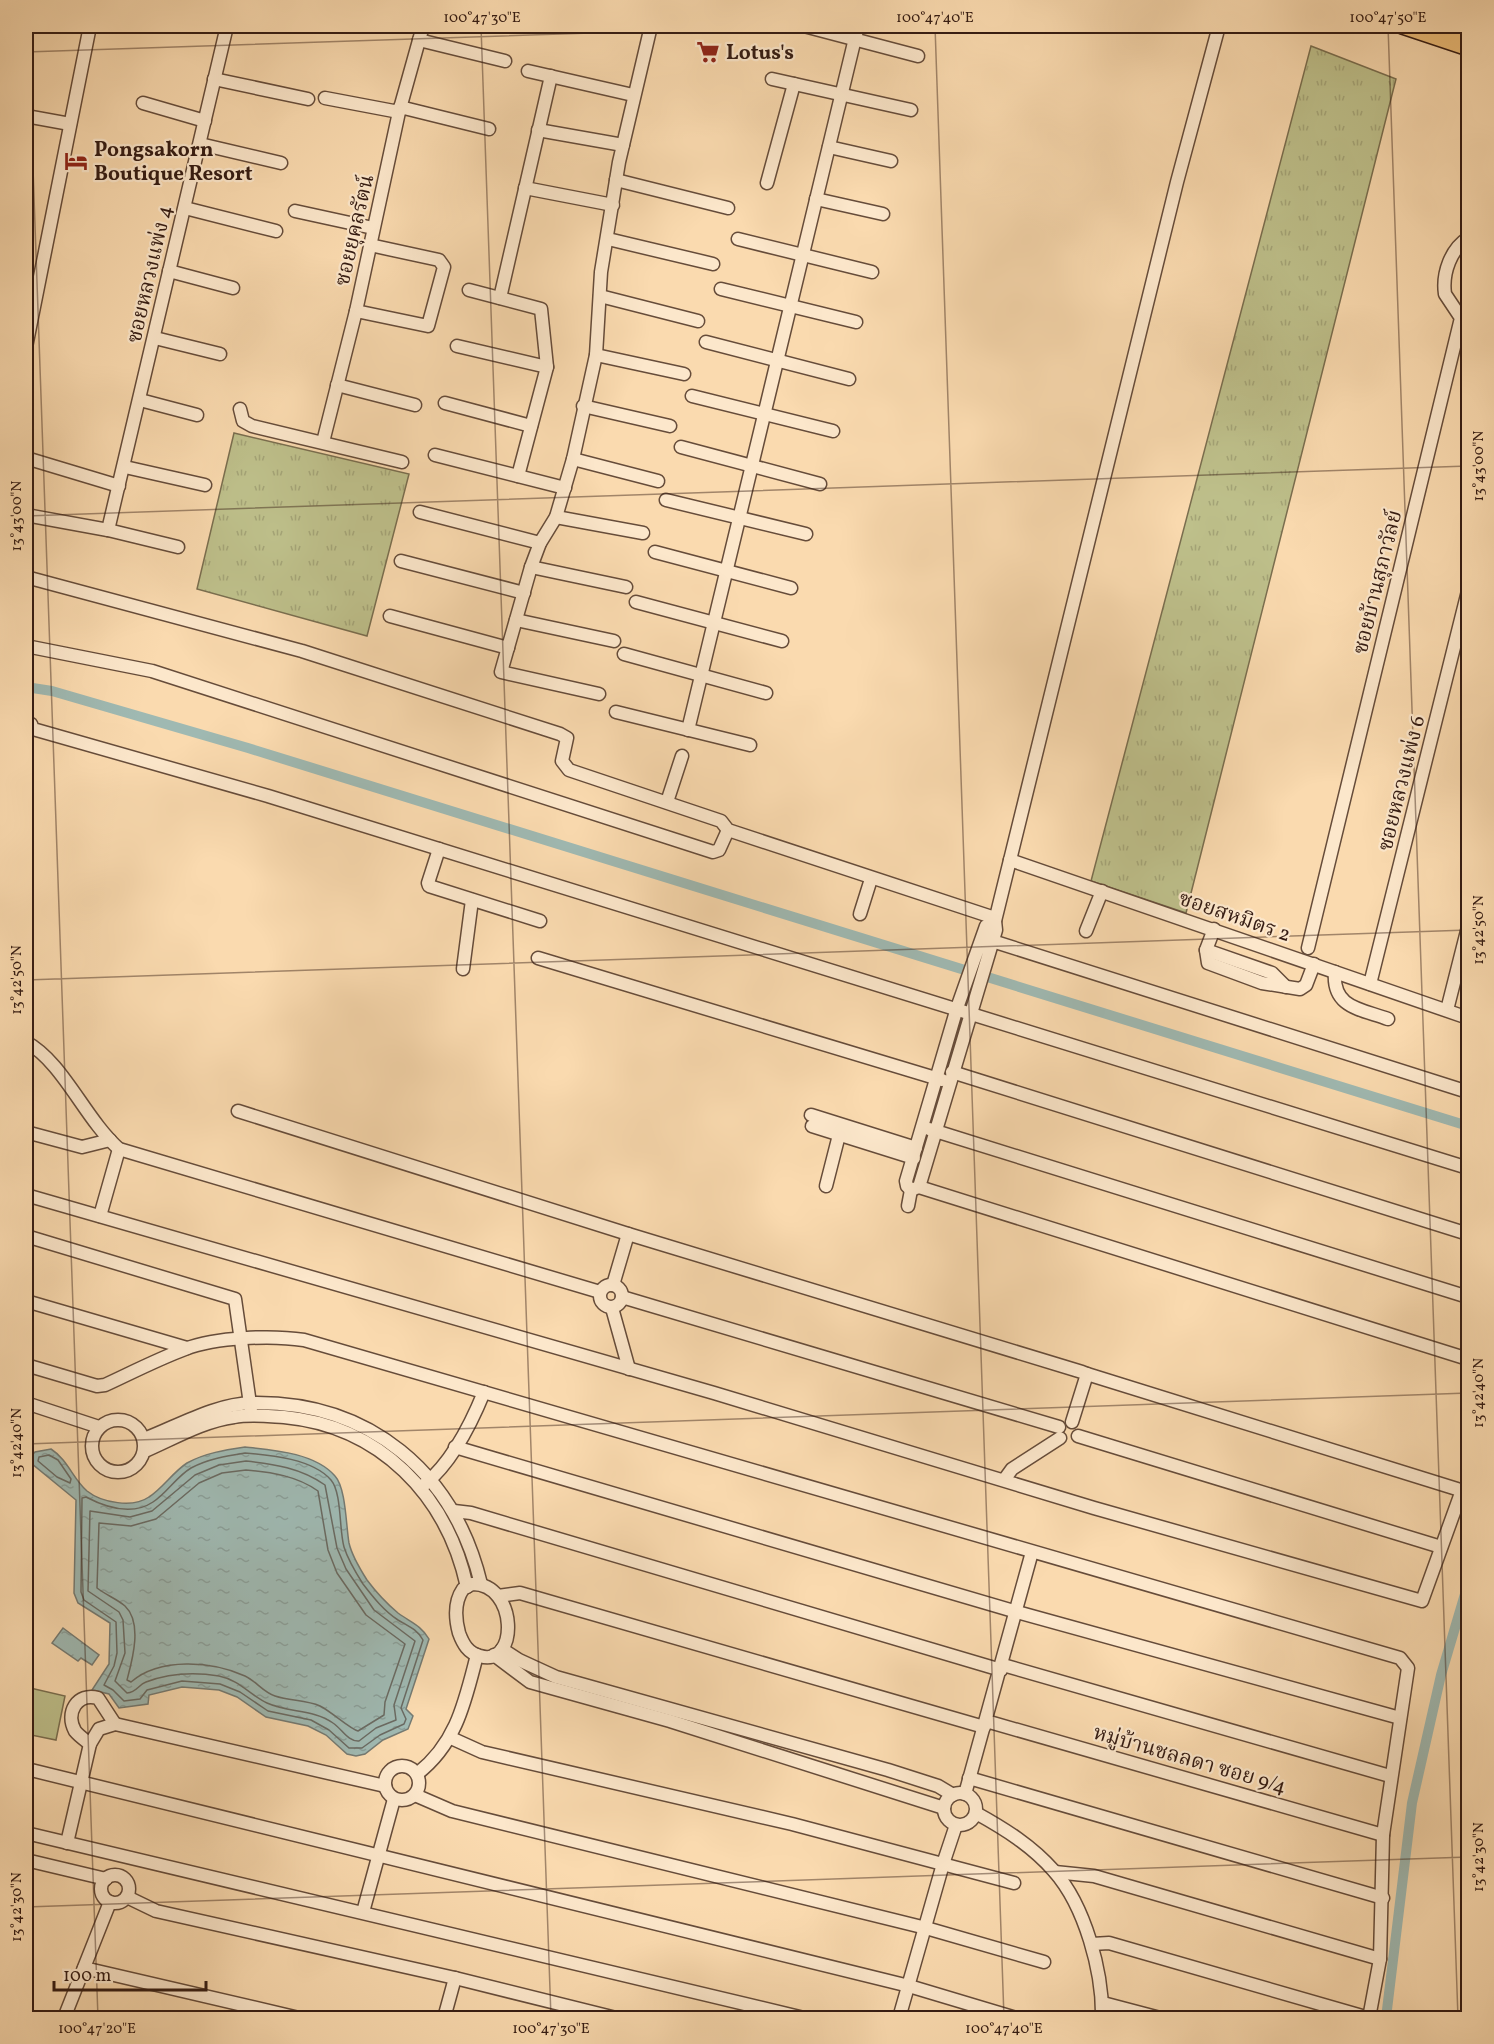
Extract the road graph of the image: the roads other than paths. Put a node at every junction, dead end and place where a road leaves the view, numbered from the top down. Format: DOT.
graph roads {
  1 [pos="90,26"];
  2 [pos="227,26"];
  3 [pos="423,26"];
  4 [pos="651,26"];
  5 [pos="804,26"];
  6 [pos="858,26"];
  7 [pos="1219,26"];
  8 [pos="1402,26"];
  9 [pos="1444,26"];
  10 [pos="1468,34"];
  11 [pos="855,39"];
  12 [pos="419,40"];
  13 [pos="1468,48"];
  14 [pos="918,56"];
  15 [pos="505,61"];
  16 [pos="528,71"];
  17 [pos="551,76"];
  18 [pos="214,79"];
  19 [pos="772,79"];
  20 [pos="794,84"];
  21 [pos="842,94"];
  22 [pos="633,95"];
  23 [pos="326,98"];
  24 [pos="308,99"];
  25 [pos="143,103"];
  26 [pos="399,110"];
  27 [pos="911,110"];
  28 [pos="26,116"];
  29 [pos="205,121"];
  30 [pos="70,124"];
  31 [pos="489,129"];
  32 [pos="538,130"];
  33 [pos="200,144"];
  34 [pos="623,145"];
  35 [pos="829,147"];
  36 [pos="891,161"];
  37 [pos="281,163"];
  38 [pos="616,180"];
  39 [pos="767,183"];
  40 [pos="525,188"];
  41 [pos="816,199"];
  42 [pos="613,205"];
  43 [pos="185,208"];
  44 [pos="728,208"];
  45 [pos="295,211"];
  46 [pos="883,214"];
  47 [pos="373,228"];
  48 [pos="276,231"];
  49 [pos="1468,238"];
  50 [pos="608,239"];
  51 [pos="738,239"];
  52 [pos="370,245"];
  53 [pos="803,255"];
  54 [pos="713,264"];
  55 [pos="170,271"];
  56 [pos="872,272"];
  57 [pos="31,279"];
  58 [pos="233,288"];
  59 [pos="721,289"];
  60 [pos="469,291"];
  61 [pos="600,296"];
  62 [pos="500,298"];
  63 [pos="790,306"];
  64 [pos="356,311"];
  65 [pos="698,321"];
  66 [pos="856,322"];
  67 [pos="155,338"];
  68 [pos="706,342"];
  69 [pos="457,346"];
  70 [pos="26,347"];
  71 [pos="219,354"];
  72 [pos="596,354"];
  73 [pos="777,360"];
  74 [pos="547,367"];
  75 [pos="684,374"];
  76 [pos="849,379"];
  77 [pos="338,385"];
  78 [pos="692,396"];
  79 [pos="140,400"];
  80 [pos="445,402"];
  81 [pos="415,405"];
  82 [pos="583,406"];
  83 [pos="240,409"];
  84 [pos="764,414"];
  85 [pos="197,415"];
  86 [pos="531,426"];
  87 [pos="670,426"];
  88 [pos="832,431"];
  89 [pos="323,442"];
  90 [pos="681,447"];
  91 [pos="435,455"];
  92 [pos="26,458"];
  93 [pos="573,459"];
  94 [pos="402,462"];
  95 [pos="752,466"];
  96 [pos="125,467"];
  97 [pos="518,476"];
  98 [pos="658,481"];
  99 [pos="820,484"];
  100 [pos="119,486"];
  101 [pos="206,486"];
  102 [pos="565,488"];
  103 [pos="666,500"];
  104 [pos="420,512"];
  105 [pos="26,515"];
  106 [pos="556,517"];
  107 [pos="739,518"];
  108 [pos="108,530"];
  109 [pos="643,533"];
  110 [pos="806,534"];
  111 [pos="540,543"];
  112 [pos="178,547"];
  113 [pos="655,552"];
  114 [pos="401,561"];
  115 [pos="531,567"];
  116 [pos="726,570"];
  117 [pos="26,577"];
  118 [pos="626,588"];
  119 [pos="791,588"];
  120 [pos="1468,591"];
  121 [pos="524,593"];
  122 [pos="636,602"];
  123 [pos="390,616"];
  124 [pos="516,620"];
  125 [pos="714,623"];
  126 [pos="614,641"];
  127 [pos="782,641"];
  128 [pos="26,646"];
  129 [pos="507,648"];
  130 [pos="624,654"];
  131 [pos="701,675"];
  132 [pos="766,693"];
  133 [pos="599,694"];
  134 [pos="616,712"];
  135 [pos="28,728"];
  136 [pos="688,730"];
  137 [pos="750,745"];
  138 [pos="682,756"];
  139 [pos="667,802"];
  140 [pos="728,830"];
  141 [pos="439,849"];
  142 [pos="1010,860"];
  143 [pos="871,879"];
  144 [pos="1102,891"];
  145 [pos="472,900"];
  146 [pos="860,914"];
  147 [pos="995,919"];
  148 [pos="540,921"];
  149 [pos="1468,927"];
  150 [pos="1214,929"];
  151 [pos="1086,931"];
  152 [pos="987,940"];
  153 [pos="1308,948"];
  154 [pos="538,958"];
  155 [pos="1314,964"];
  156 [pos="463,969"];
  157 [pos="1335,972"];
  158 [pos="1370,984"];
  159 [pos="969,994"];
  160 [pos="957,1008"];
  161 [pos="1447,1010"];
  162 [pos="969,1013"];
  163 [pos="1468,1018"];
  164 [pos="1388,1019"];
  165 [pos="26,1042"];
  166 [pos="951,1077"];
  167 [pos="936,1078"];
  168 [pos="1468,1092"];
  169 [pos="238,1111"];
  170 [pos="922,1127"];
  171 [pos="936,1131"];
  172 [pos="26,1132"];
  173 [pos="839,1135"];
  174 [pos="114,1144"];
  175 [pos="915,1153"];
  176 [pos="1468,1168"];
  177 [pos="826,1186"];
  178 [pos="915,1188"];
  179 [pos="26,1195"];
  180 [pos="908,1206"];
  181 [pos="100,1216"];
  182 [pos="628,1234"];
  183 [pos="1468,1234"];
  184 [pos="26,1236"];
  185 [pos="613,1285"];
  186 [pos="600,1292"];
  187 [pos="622,1297"];
  188 [pos="1468,1297"];
  189 [pos="26,1301"];
  190 [pos="612,1308"];
  191 [pos="242,1338"];
  192 [pos="187,1348"];
  193 [pos="1468,1359"];
  194 [pos="26,1365"];
  195 [pos="629,1369"];
  196 [pos="1087,1374"];
  197 [pos="484,1392"];
  198 [pos="29,1404"];
  199 [pos="251,1409"];
  200 [pos="1072,1422"];
  201 [pos="99,1427"];
  202 [pos="1059,1433"];
  203 [pos="1078,1436"];
  204 [pos="145,1445"];
  205 [pos="455,1447"];
  206 [pos="430,1479"];
  207 [pos="1004,1480"];
  208 [pos="420,1487"];
  209 [pos="454,1511"];
  210 [pos="1441,1547"];
  211 [pos="1032,1552"];
  212 [pos="482,1584"];
  213 [pos="466,1587"];
  214 [pos="498,1596"];
  215 [pos="1017,1612"];
  216 [pos="498,1652"];
  217 [pos="477,1655"];
  218 [pos="1002,1668"];
  219 [pos="1400,1718"];
  220 [pos="711,1719"];
  221 [pos="115,1724"];
  222 [pos="985,1724"];
  223 [pos="708,1733"];
  224 [pos="451,1738"];
  225 [pos="90,1744"];
  226 [pos="27,1769"];
  227 [pos="417,1774"];
  228 [pos="1390,1776"];
  229 [pos="969,1778"];
  230 [pos="82,1783"];
  231 [pos="385,1786"];
  232 [pos="959,1794"];
  233 [pos="415,1795"];
  234 [pos="394,1799"];
  235 [pos="944,1808"];
  236 [pos="976,1813"];
  237 [pos="956,1825"];
  238 [pos="26,1833"];
  239 [pos="1383,1835"];
  240 [pos="68,1843"];
  241 [pos="377,1854"];
  242 [pos="26,1860"];
  243 [pos="942,1864"];
  244 [pos="1055,1872"];
  245 [pos="106,1880"];
  246 [pos="1014,1883"];
  247 [pos="126,1897"];
  248 [pos="1383,1898"];
  249 [pos="110,1902"];
  250 [pos="363,1912"];
  251 [pos="926,1929"];
  252 [pos="1092,1944"];
  253 [pos="1380,1959"];
  254 [pos="1044,1962"];
  255 [pos="84,1968"];
  256 [pos="455,1978"];
  257 [pos="909,1986"];
  258 [pos="1102,2003"];
  259 [pos="1369,2018"];
  260 [pos="64,2019"];
  261 [pos="299,2019"];
  262 [pos="444,2019"];
  263 [pos="616,2019"];
  264 [pos="804,2019"];
  265 [pos="899,2019"];
  266 [pos="1016,2019"];
  267 [pos="1102,2019"];
  268 [pos="1160,2019"];
  1 -- 30 [label="street"];
  2 -- 18 [label="street, ซอยหลวงแพ่ง 4"];
  3 -- 12 [label="street, ซอยยุคลรัตน์"];
  4 -- 22 [label="street"];
  5 -- 11 [label="street"];
  6 -- 11 [label="street"];
  7 -- 142 [label="street"];
  8 -- 13 [label="main road"];
  9 -- 10 [label="main road"];
  11 -- 14 [label="street"];
  11 -- 21 [label="street"];
  12 -- 15 [label="street"];
  12 -- 26 [label="street, ซอยยุคลรัตน์"];
  16 -- 17 [label="street"];
  17 -- 22 [label="street"];
  17 -- 32 [label="street"];
  18 -- 24 [label="street"];
  18 -- 29 [label="street, ซอยหลวงแพ่ง 4"];
  19 -- 20 [label="street"];
  20 -- 21 [label="street"];
  20 -- 39 [label="street"];
  21 -- 27 [label="street"];
  21 -- 35 [label="street"];
  22 -- 34 [label="street"];
  23 -- 26 [label="street"];
  25 -- 29 [label="street"];
  26 -- 31 [label="street"];
  26 -- 47 [label="street, ซอยยุคลรัตน์"];
  28 -- 30 [label="street"];
  29 -- 33 [label="street, ซอยหลวงแพ่ง 4"];
  30 -- 57 [label="street"];
  32 -- 34 [label="street"];
  32 -- 40 [label="street"];
  33 -- 37 [label="street"];
  33 -- 43 [label="street, ซอยหลวงแพ่ง 4"];
  34 -- 38 [label="street"];
  35 -- 36 [label="street"];
  35 -- 41 [label="street"];
  38 -- 42 [label="street"];
  38 -- 44 [label="street"];
  40 -- 42 [label="street"];
  40 -- 62 [label="street"];
  41 -- 46 [label="street"];
  41 -- 53 [label="street"];
  42 -- 50 [label="street"];
  43 -- 48 [label="street"];
  43 -- 55 [label="street, ซอยหลวงแพ่ง 4"];
  45 -- 47 [label="street"];
  47 -- 52 [label="street, ซอยยุคลรัตน์"];
  49 -- 153 [label="street, ซอยบ้านสุภาวัลย์"];
  50 -- 54 [label="street"];
  50 -- 61 [label="street"];
  51 -- 53 [label="street"];
  52 -- 64 [label="street, ซอยยุคลรัตน์"];
  52 -- 64 [label="street"];
  53 -- 56 [label="street"];
  53 -- 63 [label="street"];
  55 -- 58 [label="street"];
  55 -- 67 [label="street, ซอยหลวงแพ่ง 4"];
  57 -- 70 [label="street"];
  59 -- 63 [label="street"];
  60 -- 62 [label="street"];
  61 -- 65 [label="street"];
  61 -- 72 [label="street"];
  62 -- 74 [label="street"];
  63 -- 66 [label="street"];
  63 -- 73 [label="street"];
  64 -- 77 [label="street, ซอยยุคลรัตน์"];
  67 -- 71 [label="street"];
  67 -- 79 [label="street, ซอยหลวงแพ่ง 4"];
  68 -- 73 [label="street"];
  69 -- 74 [label="street"];
  72 -- 75 [label="street"];
  72 -- 82 [label="street"];
  73 -- 76 [label="street"];
  73 -- 84 [label="street"];
  74 -- 86 [label="street"];
  77 -- 81 [label="street"];
  77 -- 89 [label="street, ซอยยุคลรัตน์"];
  78 -- 84 [label="street"];
  79 -- 85 [label="street"];
  79 -- 96 [label="street, ซอยหลวงแพ่ง 4"];
  80 -- 86 [label="street"];
  82 -- 87 [label="street"];
  82 -- 93 [label="street"];
  83 -- 89 [label="street"];
  84 -- 88 [label="street"];
  84 -- 95 [label="street"];
  86 -- 97 [label="street"];
  89 -- 94 [label="street"];
  90 -- 95 [label="street"];
  91 -- 97 [label="street"];
  92 -- 100 [label="street"];
  93 -- 98 [label="street"];
  93 -- 102 [label="street"];
  95 -- 99 [label="street"];
  95 -- 107 [label="street"];
  96 -- 100 [label="street, ซอยหลวงแพ่ง 4"];
  96 -- 101 [label="street"];
  97 -- 102 [label="street"];
  100 -- 108 [label="street, ซอยหลวงแพ่ง 4"];
  102 -- 106 [label="street"];
  103 -- 107 [label="street"];
  104 -- 111 [label="street"];
  105 -- 108 [label="street"];
  106 -- 109 [label="street"];
  106 -- 111 [label="street"];
  107 -- 110 [label="street"];
  107 -- 116 [label="street"];
  108 -- 112 [label="street"];
  111 -- 115 [label="street"];
  113 -- 116 [label="street"];
  114 -- 121 [label="street"];
  115 -- 118 [label="street"];
  115 -- 121 [label="street"];
  116 -- 119 [label="street"];
  116 -- 125 [label="street"];
  117 -- 139 [label="street"];
  120 -- 158 [label="street, ซอยหลวงแพ่ง 6"];
  121 -- 124 [label="street"];
  122 -- 125 [label="street"];
  123 -- 129 [label="street"];
  124 -- 126 [label="street"];
  124 -- 129 [label="street"];
  125 -- 127 [label="street"];
  125 -- 131 [label="street"];
  128 -- 140 [label="street"];
  129 -- 133 [label="street"];
  130 -- 131 [label="street"];
  131 -- 132 [label="street"];
  131 -- 136 [label="street"];
  134 -- 136 [label="street"];
  135 -- 141 [label="street"];
  136 -- 137 [label="street"];
  138 -- 139 [label="street"];
  139 -- 140 [label="street"];
  140 -- 143 [label="street"];
  141 -- 145 [label="street"];
  141 -- 160 [label="street"];
  142 -- 144 [label="street, ซอยสหมิตร 2"];
  142 -- 147 [label="street"];
  143 -- 146 [label="street"];
  143 -- 147 [label="street"];
  144 -- 150 [label="street, ซอยสหมิตร 2"];
  144 -- 151 [label="street"];
  145 -- 148 [label="street"];
  145 -- 156 [label="street"];
  147 -- 152 [label="street"];
  149 -- 161 [label="street"];
  150 -- 155 [label="street, ซอยสหมิตร 2"];
  150 -- 155 [label="street"];
  152 -- 159 [label="street"];
  152 -- 168 [label="street"];
  154 -- 167 [label="street"];
  155 -- 157 [label="street, ซอยสหมิตร 2"];
  157 -- 158 [label="street, ซอยสหมิตร 2"];
  157 -- 164 [label="street"];
  158 -- 161 [label="street, ซอยสหมิตร 2"];
  159 -- 160 [label="street"];
  159 -- 162 [label="street"];
  160 -- 162 [label="street"];
  160 -- 167 [label="street"];
  161 -- 163 [label="street, ซอยสหมิตร 2"];
  162 -- 166 [label="street"];
  162 -- 176 [label="street"];
  165 -- 174 [label="street"];
  166 -- 167 [label="street"];
  166 -- 171 [label="street"];
  166 -- 183 [label="street"];
  167 -- 170 [label="street"];
  169 -- 182 [label="street"];
  170 -- 171 [label="street"];
  170 -- 175 [label="street"];
  171 -- 178 [label="street"];
  171 -- 188 [label="street"];
  172 -- 174 [label="street"];
  173 -- 175 [label="street"];
  173 -- 175 [label="street"];
  173 -- 177 [label="street"];
  174 -- 181 [label="street"];
  174 -- 186 [label="street"];
  175 -- 178 [label="street"];
  178 -- 180 [label="street"];
  178 -- 193 [label="street"];
  179 -- 181 [label="street"];
  181 -- 195 [label="street"];
  182 -- 185 [label="street"];
  182 -- 196 [label="street"];
  184 -- 191 [label="street"];
  185 -- 186 [label="street"];
  185 -- 187 [label="street"];
  186 -- 190 [label="street"];
  187 -- 190 [label="street"];
  187 -- 202 [label="street"];
  189 -- 192 [label="street"];
  190 -- 195 [label="street"];
  191 -- 192 [label="street"];
  191 -- 197 [label="street"];
  191 -- 199 [label="street"];
  192 -- 194 [label="street"];
  195 -- 207 [label="street"];
  196 -- 200 [label="street"];
  196 -- 210 [label="street"];
  197 -- 205 [label="street"];
  197 -- 211 [label="street"];
  198 -- 201 [label="street"];
  199 -- 204 [label="street"];
  199 -- 206 [label="street"];
  199 -- 208 [label="street"];
  200 -- 202 [label="street"];
  200 -- 203 [label="street"];
  201 -- 204 [label="street"];
  201 -- 204 [label="street"];
  202 -- 203 [label="street"];
  202 -- 207 [label="street"];
  203 -- 210 [label="street"];
  205 -- 206 [label="street"];
  205 -- 215 [label="street"];
  206 -- 208 [label="street"];
  206 -- 209 [label="street"];
  207 -- 210 [label="street"];
  208 -- 213 [label="street"];
  209 -- 212 [label="street"];
  209 -- 218 [label="street"];
  211 -- 215 [label="street"];
  211 -- 219 [label="street"];
  212 -- 213 [label="street"];
  212 -- 214 [label="street"];
  213 -- 217 [label="street"];
  214 -- 216 [label="street"];
  214 -- 222 [label="street, หมู่บ้านชลลดา ซอย 9/4"];
  215 -- 218 [label="street"];
  215 -- 219 [label="street"];
  216 -- 217 [label="street"];
  216 -- 220 [label="street"];
  216 -- 223 [label="street"];
  217 -- 224 [label="street"];
  218 -- 222 [label="street"];
  218 -- 228 [label="street"];
  219 -- 228 [label="street"];
  220 -- 223 [label="street"];
  220 -- 232 [label="street"];
  221 -- 225 [label="street"];
  221 -- 225 [label="street"];
  221 -- 231 [label="street"];
  222 -- 229 [label="street"];
  222 -- 239 [label="street, หมู่บ้านชลลดา ซอย 9/4"];
  223 -- 235 [label="street"];
  224 -- 227 [label="street"];
  224 -- 243 [label="street"];
  225 -- 230 [label="street"];
  226 -- 230 [label="street"];
  227 -- 231 [label="street"];
  227 -- 233 [label="street"];
  228 -- 239 [label="street"];
  229 -- 232 [label="street"];
  229 -- 248 [label="street"];
  230 -- 240 [label="street"];
  230 -- 241 [label="street"];
  231 -- 234 [label="street"];
  232 -- 235 [label="street"];
  232 -- 236 [label="street"];
  233 -- 234 [label="street"];
  233 -- 251 [label="street"];
  234 -- 241 [label="street"];
  235 -- 237 [label="street"];
  236 -- 237 [label="street"];
  236 -- 244 [label="street"];
  237 -- 243 [label="street"];
  238 -- 240 [label="street"];
  239 -- 248 [label="street"];
  240 -- 250 [label="street"];
  241 -- 250 [label="street"];
  241 -- 257 [label="street"];
  242 -- 245 [label="street"];
  243 -- 246 [label="street"];
  243 -- 251 [label="street"];
  244 -- 252 [label="street"];
  244 -- 253 [label="street"];
  245 -- 247 [label="street"];
  245 -- 249 [label="street"];
  247 -- 249 [label="street"];
  247 -- 256 [label="street"];
  248 -- 253 [label="street"];
  249 -- 255 [label="street"];
  250 -- 264 [label="street"];
  251 -- 254 [label="street"];
  251 -- 257 [label="street"];
  252 -- 258 [label="street"];
  252 -- 259 [label="street"];
  253 -- 259 [label="street"];
  255 -- 260 [label="street"];
  255 -- 261 [label="street"];
  256 -- 262 [label="street"];
  256 -- 263 [label="street"];
  257 -- 265 [label="street"];
  257 -- 266 [label="street"];
  258 -- 267 [label="street"];
  258 -- 268 [label="street"];
}
